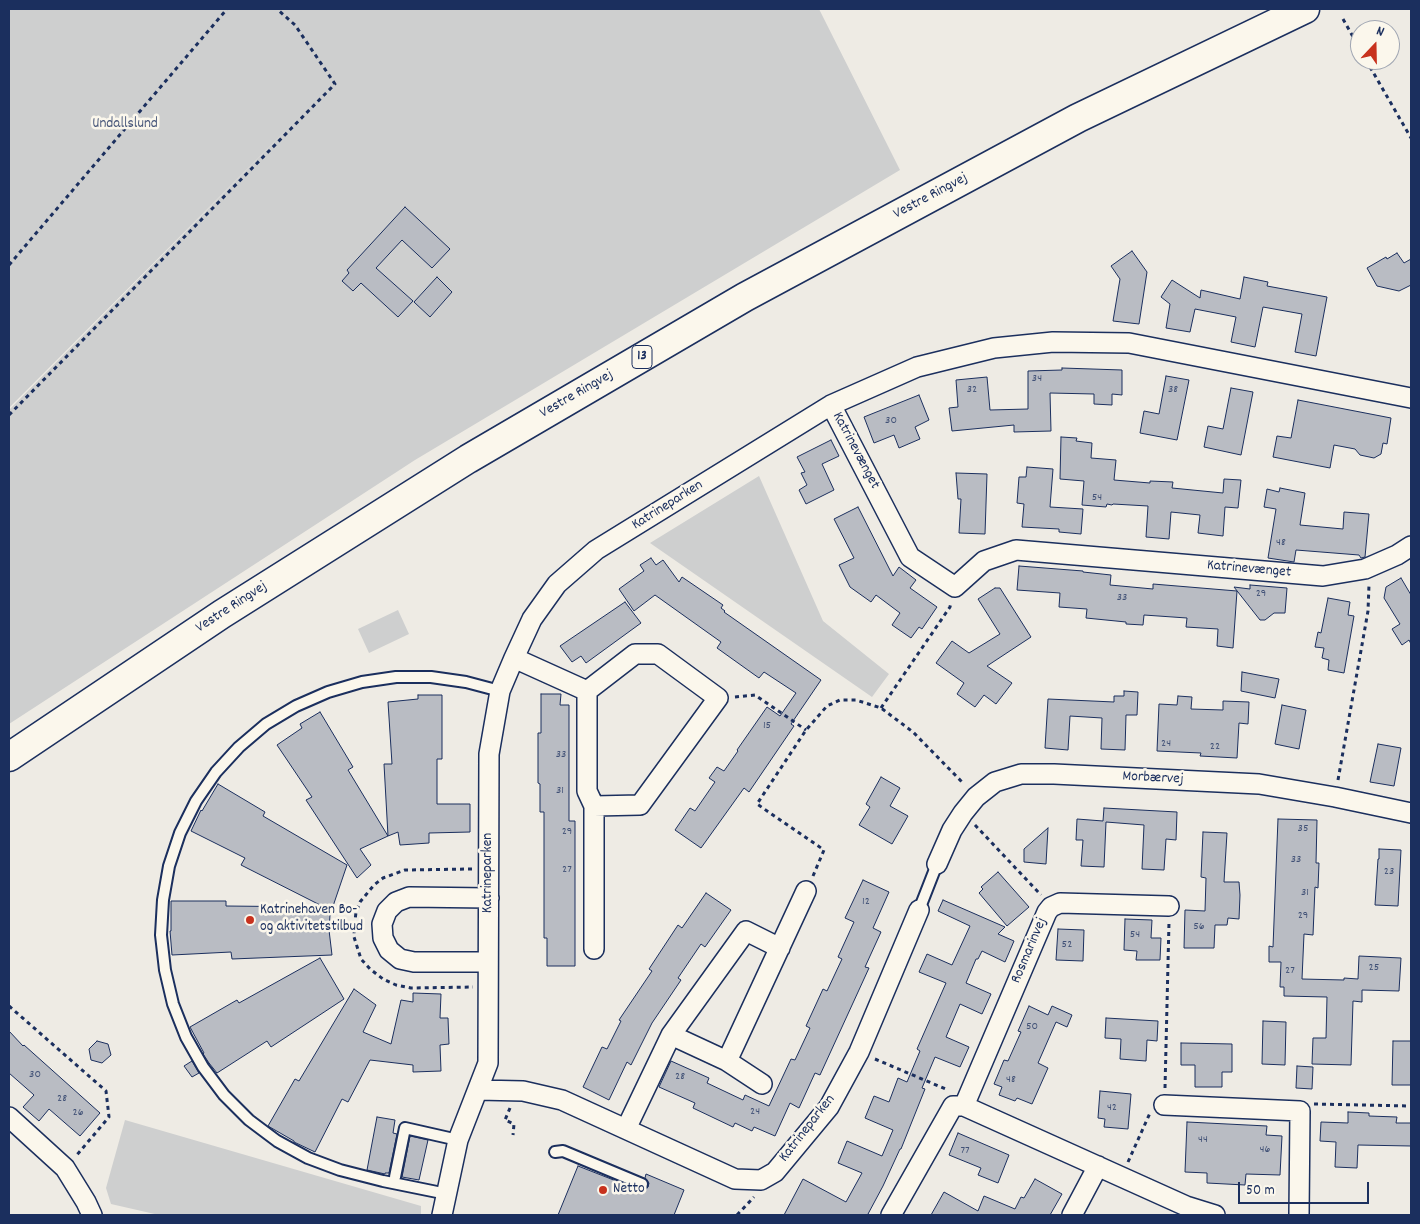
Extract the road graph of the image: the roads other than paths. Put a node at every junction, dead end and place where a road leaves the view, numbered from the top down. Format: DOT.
graph roads {
  1 [pos="1305,9"];
  2 [pos="1411,398"];
  3 [pos="831,405"];
  4 [pos="1411,546"];
  5 [pos="514,658"];
  6 [pos="587,691"];
  7 [pos="500,692"];
  8 [pos="9,757"];
  9 [pos="594,806"];
  10 [pos="1411,813"];
  11 [pos="937,864"];
  12 [pos="806,891"];
  13 [pos="489,898"];
  14 [pos="1169,906"];
  15 [pos="919,910"];
  16 [pos="780,948"];
  17 [pos="594,949"];
  18 [pos="488,962"];
  19 [pos="671,1035"];
  20 [pos="726,1061"];
  21 [pos="762,1084"];
  22 [pos="478,1090"];
  23 [pos="966,1103"];
  24 [pos="1164,1105"];
  25 [pos="9,1117"];
  26 [pos="626,1129"];
  27 [pos="458,1140"];
  28 [pos="555,1152"];
  29 [pos="1098,1166"];
  30 [pos="395,1178"];
  31 [pos="642,1184"];
  32 [pos="447,1194"];
  33 [pos="92,1215"];
  34 [pos="442,1215"];
  35 [pos="891,1215"];
  36 [pos="1072,1215"];
  37 [pos="1215,1215"];
  38 [pos="1299,1215"];
  1 -- 8 [label="main road, Vestre Ringvej / 13"];
  2 -- 3 [label="street, Katrinevænget"];
  3 -- 4 [label="street, Katrinevænget"];
  3 -- 5 [label="street, Katrineparken"];
  5 -- 6 [label="street"];
  5 -- 7 [label="street, Katrineparken"];
  6 -- 9 [label="street"];
  6 -- 9 [label="street"];
  7 -- 13 [label="street, Katrineparken"];
  7 -- 32 [label="lane"];
  9 -- 17 [label="street"];
  10 -- 11 [label="street, Morbærvej"];
  11 -- 15 [label="lane"];
  12 -- 16 [label="street"];
  13 -- 18 [label="street, Katrineparken"];
  13 -- 18 [label="street"];
  14 -- 23 [label="street, Rosmarinvej"];
  15 -- 26 [label="street, Katrineparken"];
  16 -- 19 [label="street"];
  16 -- 20 [label="street"];
  18 -- 22 [label="street, Katrineparken"];
  19 -- 20 [label="street"];
  19 -- 26 [label="street"];
  20 -- 21 [label="street"];
  22 -- 26 [label="street, Katrineparken"];
  22 -- 27 [label="street, Katrineparken"];
  23 -- 29 [label="street"];
  23 -- 35 [label="street"];
  24 -- 38 [label="street"];
  25 -- 33 [label="street"];
  27 -- 30 [label="lane"];
  27 -- 32 [label="street, Katrineparken"];
  28 -- 31 [label="lane"];
  29 -- 36 [label="street"];
  29 -- 37 [label="street"];
  32 -- 34 [label="street, Katrineparken"];
}
